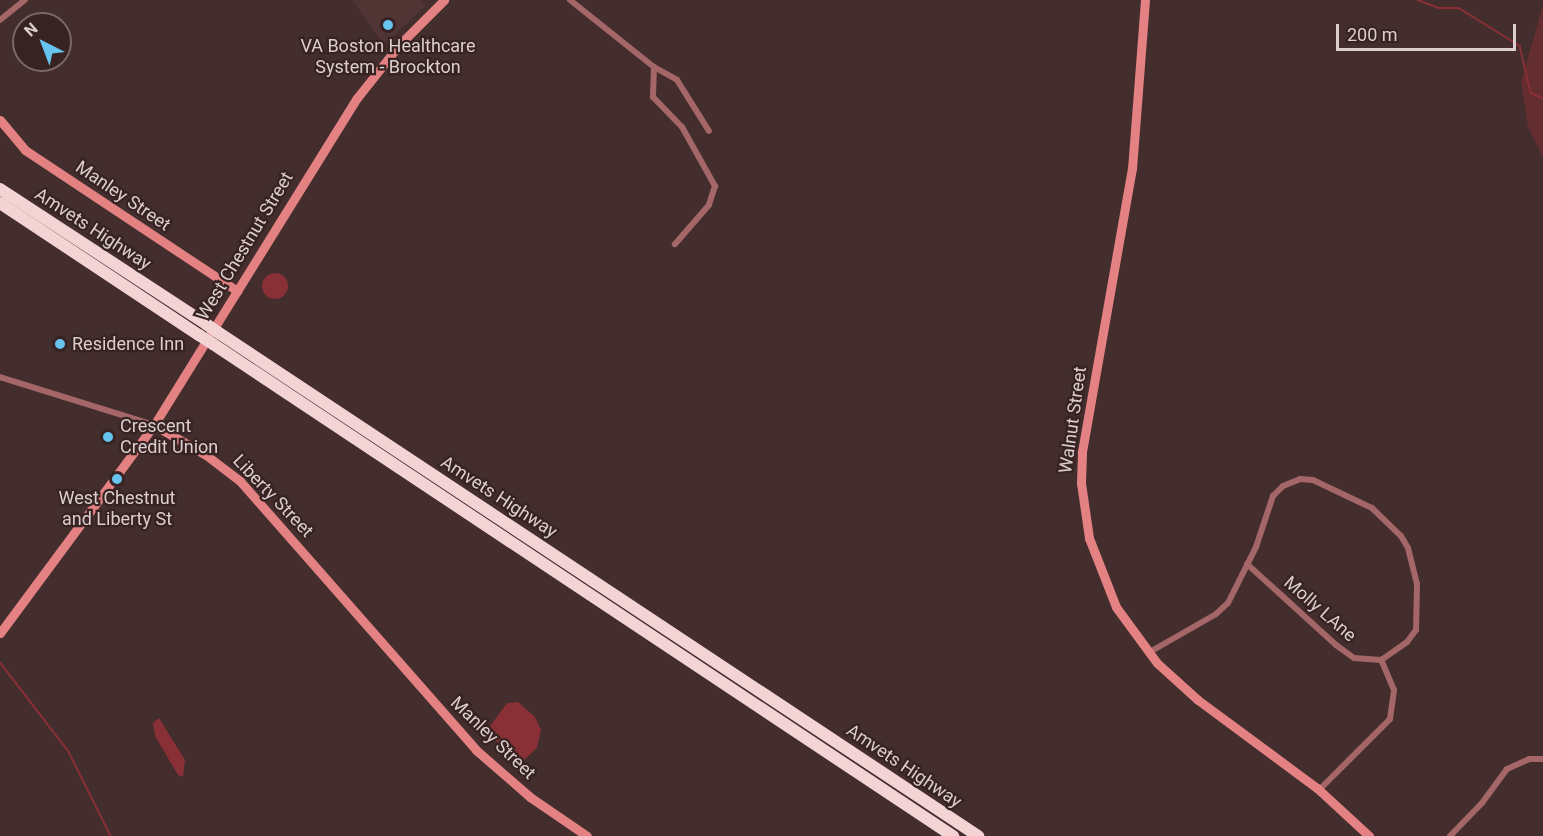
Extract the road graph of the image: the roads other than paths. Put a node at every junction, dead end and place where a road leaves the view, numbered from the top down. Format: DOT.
graph roads {
  1 [pos="25,0"];
  2 [pos="444,0"];
  3 [pos="570,0"];
  4 [pos="1145,0"];
  5 [pos="0,20"];
  6 [pos="654,67"];
  7 [pos="0,120"];
  8 [pos="710,131"];
  9 [pos="0,189"];
  10 [pos="0,203"];
  11 [pos="675,244"];
  12 [pos="237,291"];
  13 [pos="202,330"];
  14 [pos="216,339"];
  15 [pos="0,377"];
  16 [pos="154,425"];
  17 [pos="1247,564"];
  18 [pos="0,633"];
  19 [pos="387,649"];
  20 [pos="1148,653"];
  21 [pos="1381,660"];
  22 [pos="1543,759"];
  23 [pos="1319,790"];
  24 [pos="587,836"];
  25 [pos="953,836"];
  26 [pos="978,836"];
  27 [pos="1369,836"];
  28 [pos="1450,836"];
  1 -- 5 [label="street"];
  2 -- 12 [label="main road, West Chestnut Street"];
  3 -- 6 [label="street"];
  4 -- 20 [label="main road, Walnut Street"];
  6 -- 8 [label="street"];
  6 -- 11 [label="street"];
  7 -- 12 [label="main road, Manley Street"];
  9 -- 13 [label="highway, Amvets Highway"];
  10 -- 13 [label="highway, Amvets Highway"];
  12 -- 16 [label="main road, West Chestnut Street"];
  13 -- 14 [label="highway, Amvets Highway, bridge"];
  14 -- 25 [label="highway, Amvets Highway"];
  14 -- 26 [label="highway, Amvets Highway"];
  15 -- 16 [label="street, Liberty Street"];
  16 -- 18 [label="main road, West Chestnut Street"];
  16 -- 19 [label="main road, Liberty Street"];
  17 -- 20 [label="street"];
  17 -- 21 [label="street, Molly LAne"];
  17 -- 21 [label="street"];
  19 -- 24 [label="main road, Manley Street"];
  20 -- 23 [label="main road, Walnut Street"];
  21 -- 23 [label="street"];
  22 -- 28 [label="street"];
  23 -- 27 [label="main road, Walnut Street"];
}
